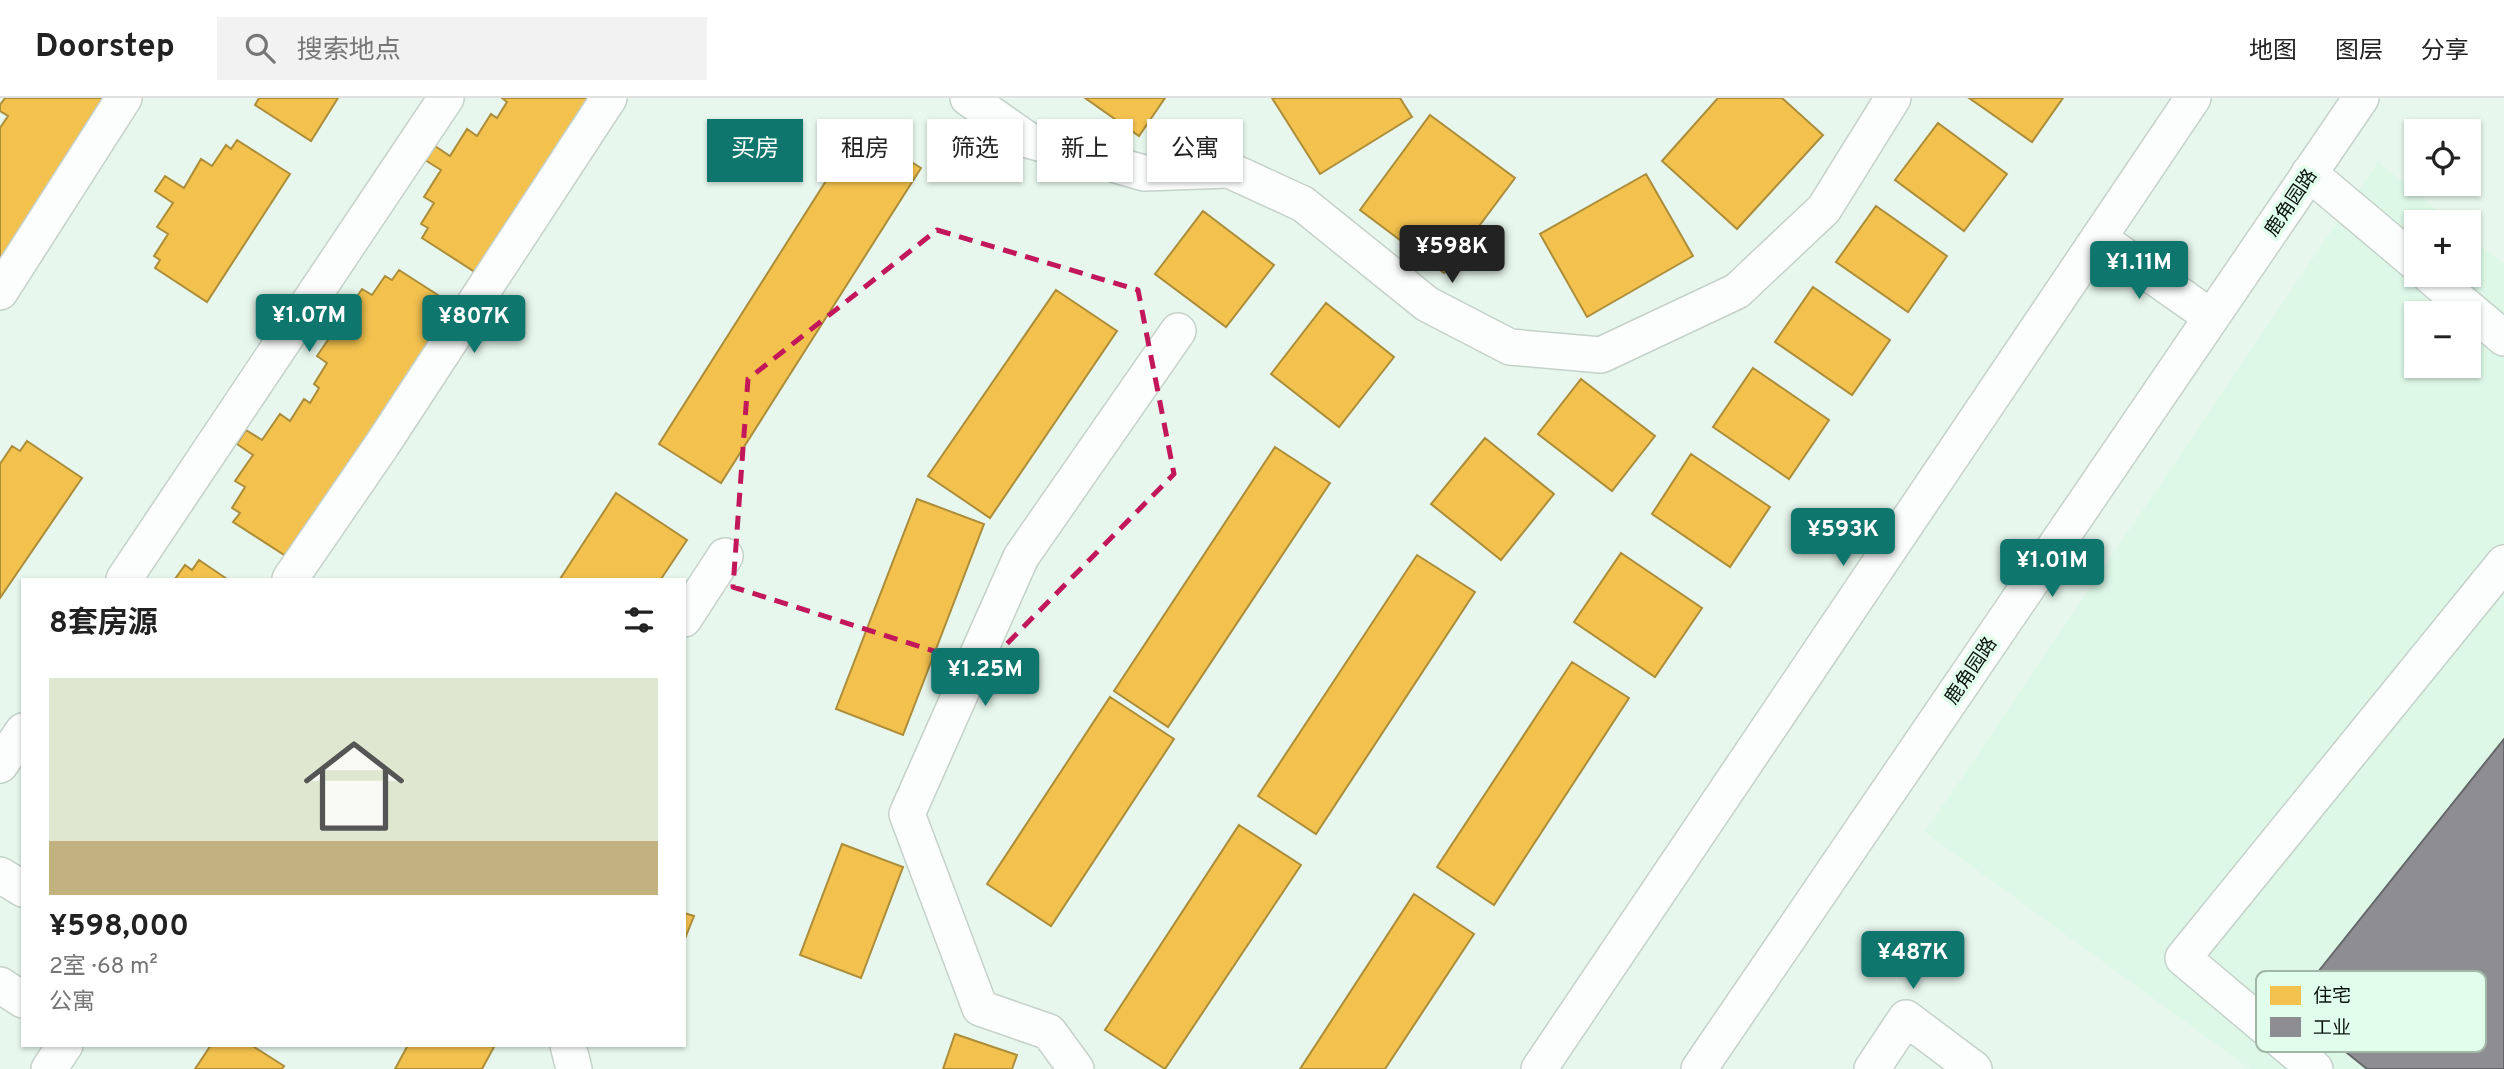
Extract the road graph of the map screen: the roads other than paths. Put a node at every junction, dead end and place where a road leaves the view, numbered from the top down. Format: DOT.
graph roads {
  1 [pos="124,98"];
  2 [pos="446,98"];
  3 [pos="609,98"];
  4 [pos="968,98"];
  5 [pos="1893,98"];
  6 [pos="2193,98"];
  7 [pos="2361,98"];
  8 [pos="2309,173"];
  9 [pos="2099,238"];
  10 [pos="2404,253"];
  11 [pos="2443,287"];
  12 [pos="0,292"];
  13 [pos="2211,317"];
  14 [pos="1178,331"];
  15 [pos="2504,338"];
  16 [pos="725,556"];
  17 [pos="2504,563"];
  18 [pos="125,578"];
  19 [pos="291,578"];
  20 [pos="686,616"];
  21 [pos="21,734"];
  22 [pos="0,765"];
  23 [pos="0,875"];
  24 [pos="21,889"];
  25 [pos="0,985"];
  26 [pos="21,999"];
  27 [pos="2256,1019"];
  28 [pos="64,1047"];
  29 [pos="568,1047"];
  30 [pos="2295,1052"];
  31 [pos="49,1069"];
  32 [pos="574,1069"];
  33 [pos="1076,1069"];
  34 [pos="1539,1069"];
  35 [pos="1699,1069"];
  36 [pos="1872,1069"];
  37 [pos="1974,1069"];
  38 [pos="2315,1069"];
  1 -- 12 [label="street"];
  2 -- 18 [label="street"];
  3 -- 19 [label="street"];
  4 -- 5 [label="street"];
  6 -- 9 [label="street"];
  7 -- 8 [label="street, 鹿角园路"];
  8 -- 10 [label="street"];
  8 -- 13 [label="street, 鹿角园路"];
  9 -- 13 [label="street"];
  9 -- 34 [label="street"];
  11 -- 15 [label="street"];
  13 -- 35 [label="street, 鹿角园路"];
  14 -- 33 [label="street"];
  16 -- 20 [label="street"];
  17 -- 27 [label="street"];
  21 -- 22 [label="street"];
  23 -- 24 [label="street"];
  25 -- 26 [label="street"];
  28 -- 31 [label="street"];
  29 -- 32 [label="street"];
  30 -- 38 [label="street"];
  36 -- 37 [label="street"];
}
